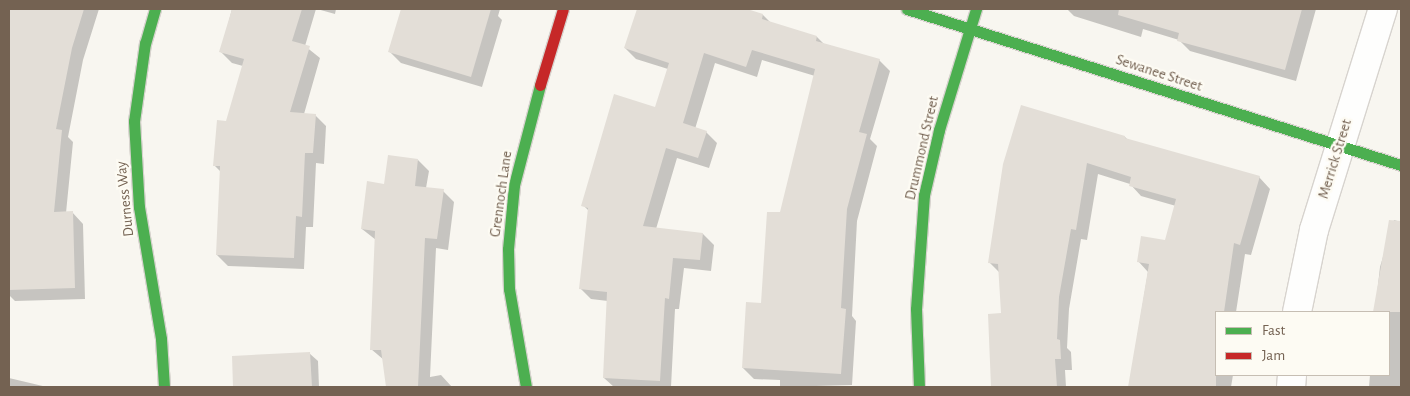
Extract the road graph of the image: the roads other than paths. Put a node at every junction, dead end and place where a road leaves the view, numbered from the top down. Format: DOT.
graph roads {
  1 [pos="155,9"];
  2 [pos="563,9"];
  3 [pos="907,9"];
  4 [pos="976,9"];
  5 [pos="1383,9"];
  6 [pos="970,29"];
  7 [pos="1339,146"];
  8 [pos="1401,165"];
  9 [pos="1298,311"];
  10 [pos="164,387"];
  11 [pos="526,387"];
  12 [pos="919,387"];
  1 -- 10 [label="street, Durness Way"];
  2 -- 11 [label="street, Grennoch Lane"];
  3 -- 6 [label="street, Sewanee Street"];
  4 -- 6 [label="street, Drummond Street"];
  5 -- 7 [label="street, Merrick Street"];
  6 -- 7 [label="street, Sewanee Street"];
  6 -- 12 [label="street, Drummond Street"];
  7 -- 8 [label="street, Sewanee Street"];
  7 -- 9 [label="street, Merrick Street"];
}
